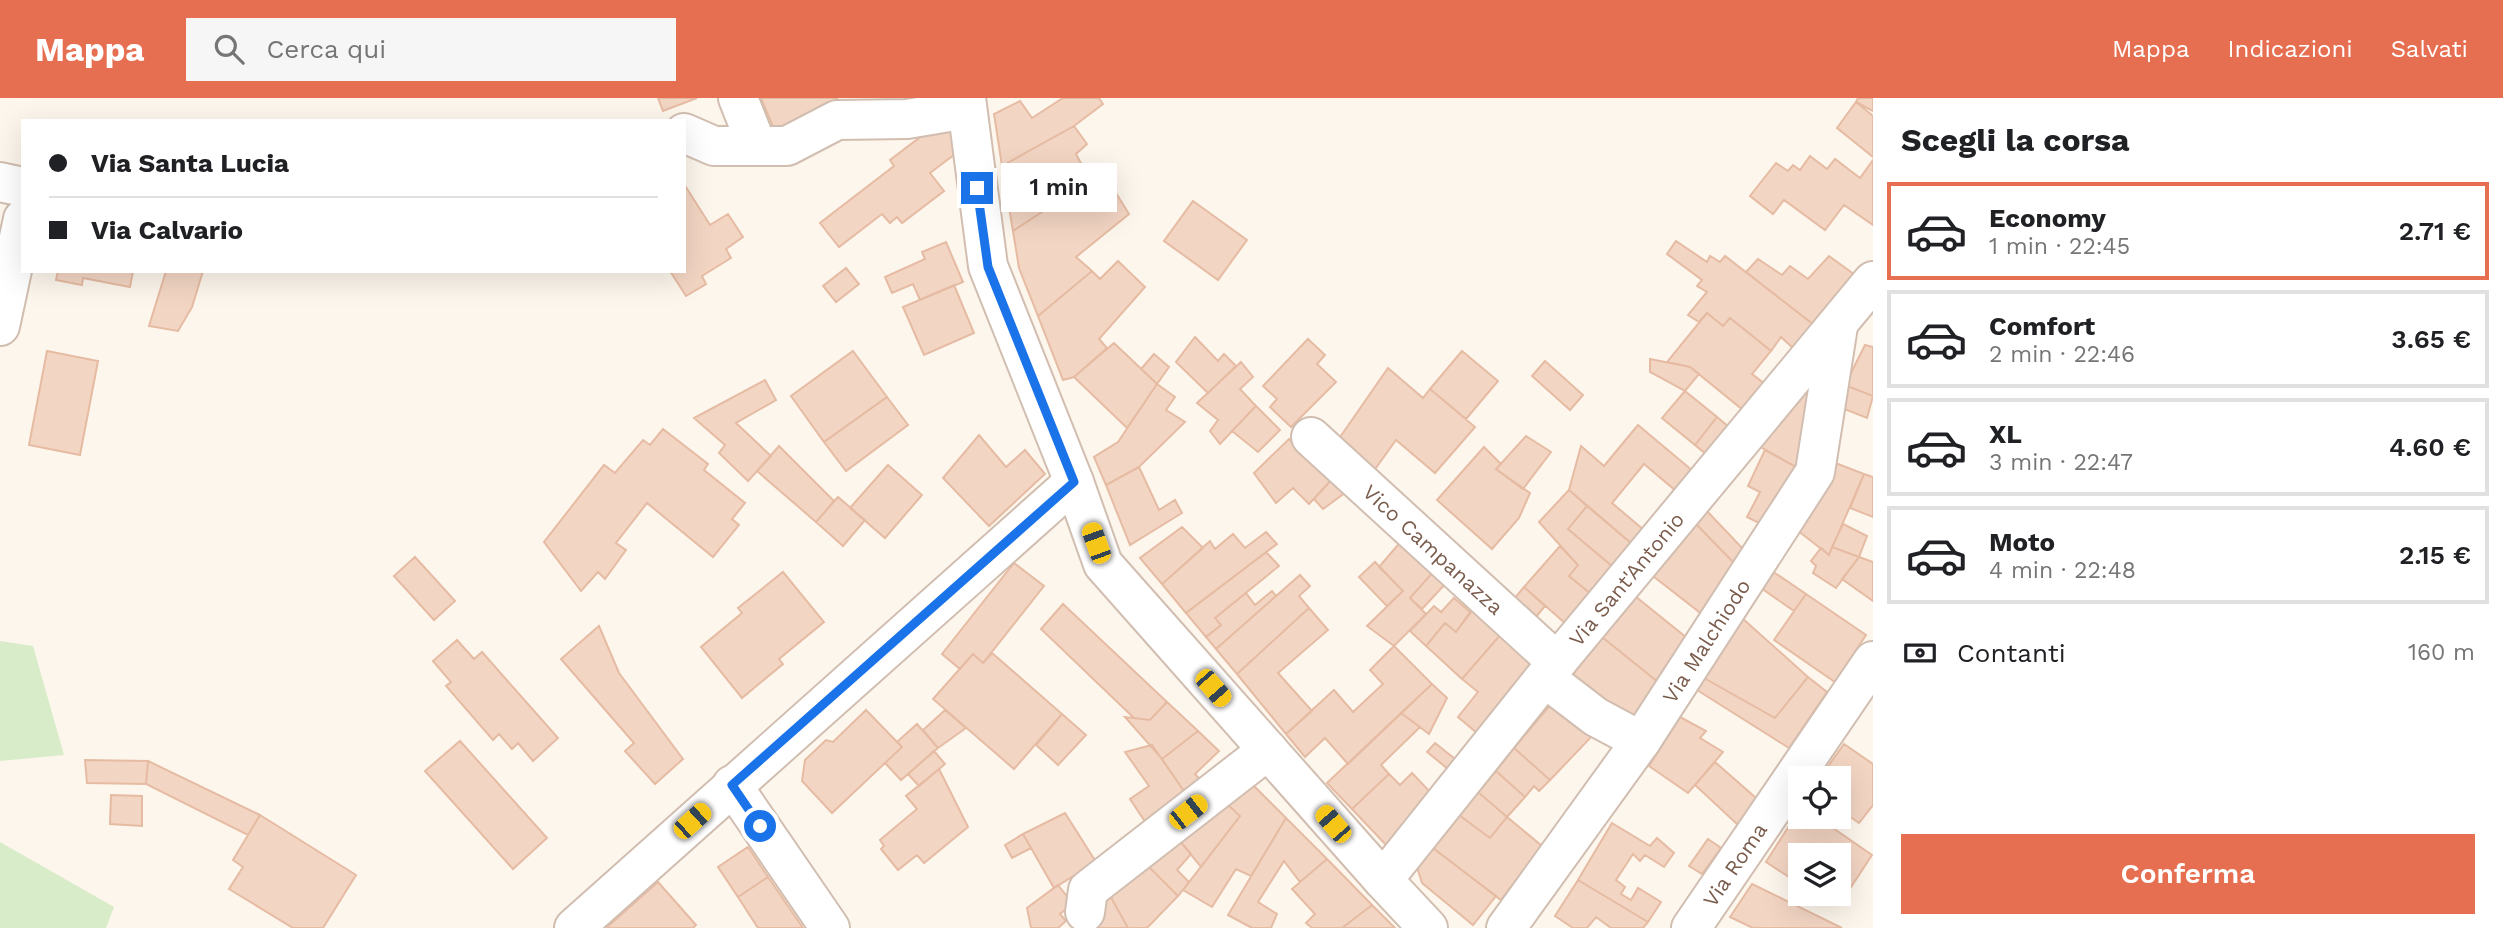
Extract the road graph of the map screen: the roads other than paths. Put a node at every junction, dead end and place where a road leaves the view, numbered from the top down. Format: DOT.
graph roads {
  1 [pos="738,98"];
  2 [pos="966,104"];
  3 [pos="686,134"];
  4 [pos="757,146"];
  5 [pos="0,182"];
  6 [pos="21,187"];
  7 [pos="21,228"];
  8 [pos="1873,281"];
  9 [pos="1839,324"];
  10 [pos="0,326"];
  11 [pos="1311,437"];
  12 [pos="1074,482"];
  13 [pos="1873,661"];
  14 [pos="1551,670"];
  15 [pos="1641,741"];
  16 [pos="1268,750"];
  17 [pos="732,785"];
  18 [pos="1383,880"];
  19 [pos="1085,912"];
  20 [pos="574,928"];
  21 [pos="830,928"];
  22 [pos="1428,928"];
  23 [pos="1506,928"];
  24 [pos="1691,928"];
  1 -- 4 [label="street"];
  2 -- 4 [label="street"];
  2 -- 12 [label="street"];
  3 -- 4 [label="street"];
  5 -- 6 [label="street"];
  7 -- 10 [label="street"];
  8 -- 9 [label="street, Via Sant'Antonio"];
  9 -- 14 [label="street, Via Sant'Antonio"];
  9 -- 15 [label="street, Via Malchiodo"];
  11 -- 14 [label="street, Vico Campanazza"];
  12 -- 16 [label="street"];
  12 -- 17 [label="street"];
  13 -- 24 [label="street, Via Roma"];
  14 -- 15 [label="street, Vico Campanazza"];
  14 -- 18 [label="street, Via Sant'Antonio"];
  15 -- 23 [label="street, Via Malchiodo"];
  16 -- 18 [label="street"];
  16 -- 19 [label="street"];
  17 -- 20 [label="street"];
  17 -- 21 [label="street"];
  18 -- 22 [label="street"];
}
